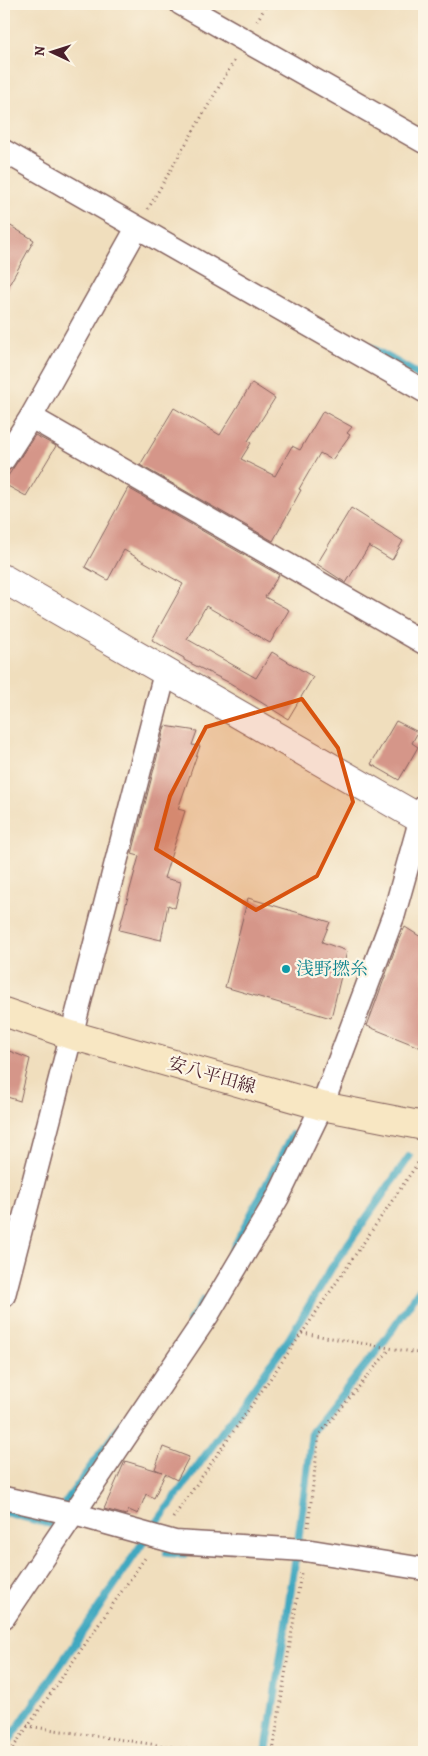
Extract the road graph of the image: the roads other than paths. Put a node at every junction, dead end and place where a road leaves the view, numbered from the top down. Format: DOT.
graph roads {
  1 [pos="181,4"];
  2 [pos="424,142"];
  3 [pos="4,152"];
  4 [pos="137,228"];
  5 [pos="424,391"];
  6 [pos="31,417"];
  7 [pos="4,459"];
  8 [pos="4,579"];
  9 [pos="424,643"];
  10 [pos="165,673"];
  11 [pos="423,815"];
  12 [pos="4,1012"];
  13 [pos="71,1034"];
  14 [pos="322,1106"];
  15 [pos="424,1126"];
  16 [pos="4,1295"];
  17 [pos="4,1498"];
  18 [pos="74,1514"];
  19 [pos="424,1569"];
  20 [pos="4,1617"];
  1 -- 2 [label="street"];
  3 -- 4 [label="street"];
  4 -- 5 [label="street"];
  4 -- 6 [label="street"];
  6 -- 7 [label="street"];
  6 -- 9 [label="street"];
  8 -- 10 [label="street"];
  10 -- 11 [label="street"];
  10 -- 13 [label="street"];
  11 -- 14 [label="street"];
  12 -- 13 [label="main road, 安八平田線"];
  13 -- 14 [label="main road, 安八平田線"];
  13 -- 16 [label="street"];
  14 -- 15 [label="main road, 安八平田線"];
  14 -- 18 [label="street"];
  17 -- 18 [label="street"];
  18 -- 19 [label="street"];
  18 -- 20 [label="street"];
}
